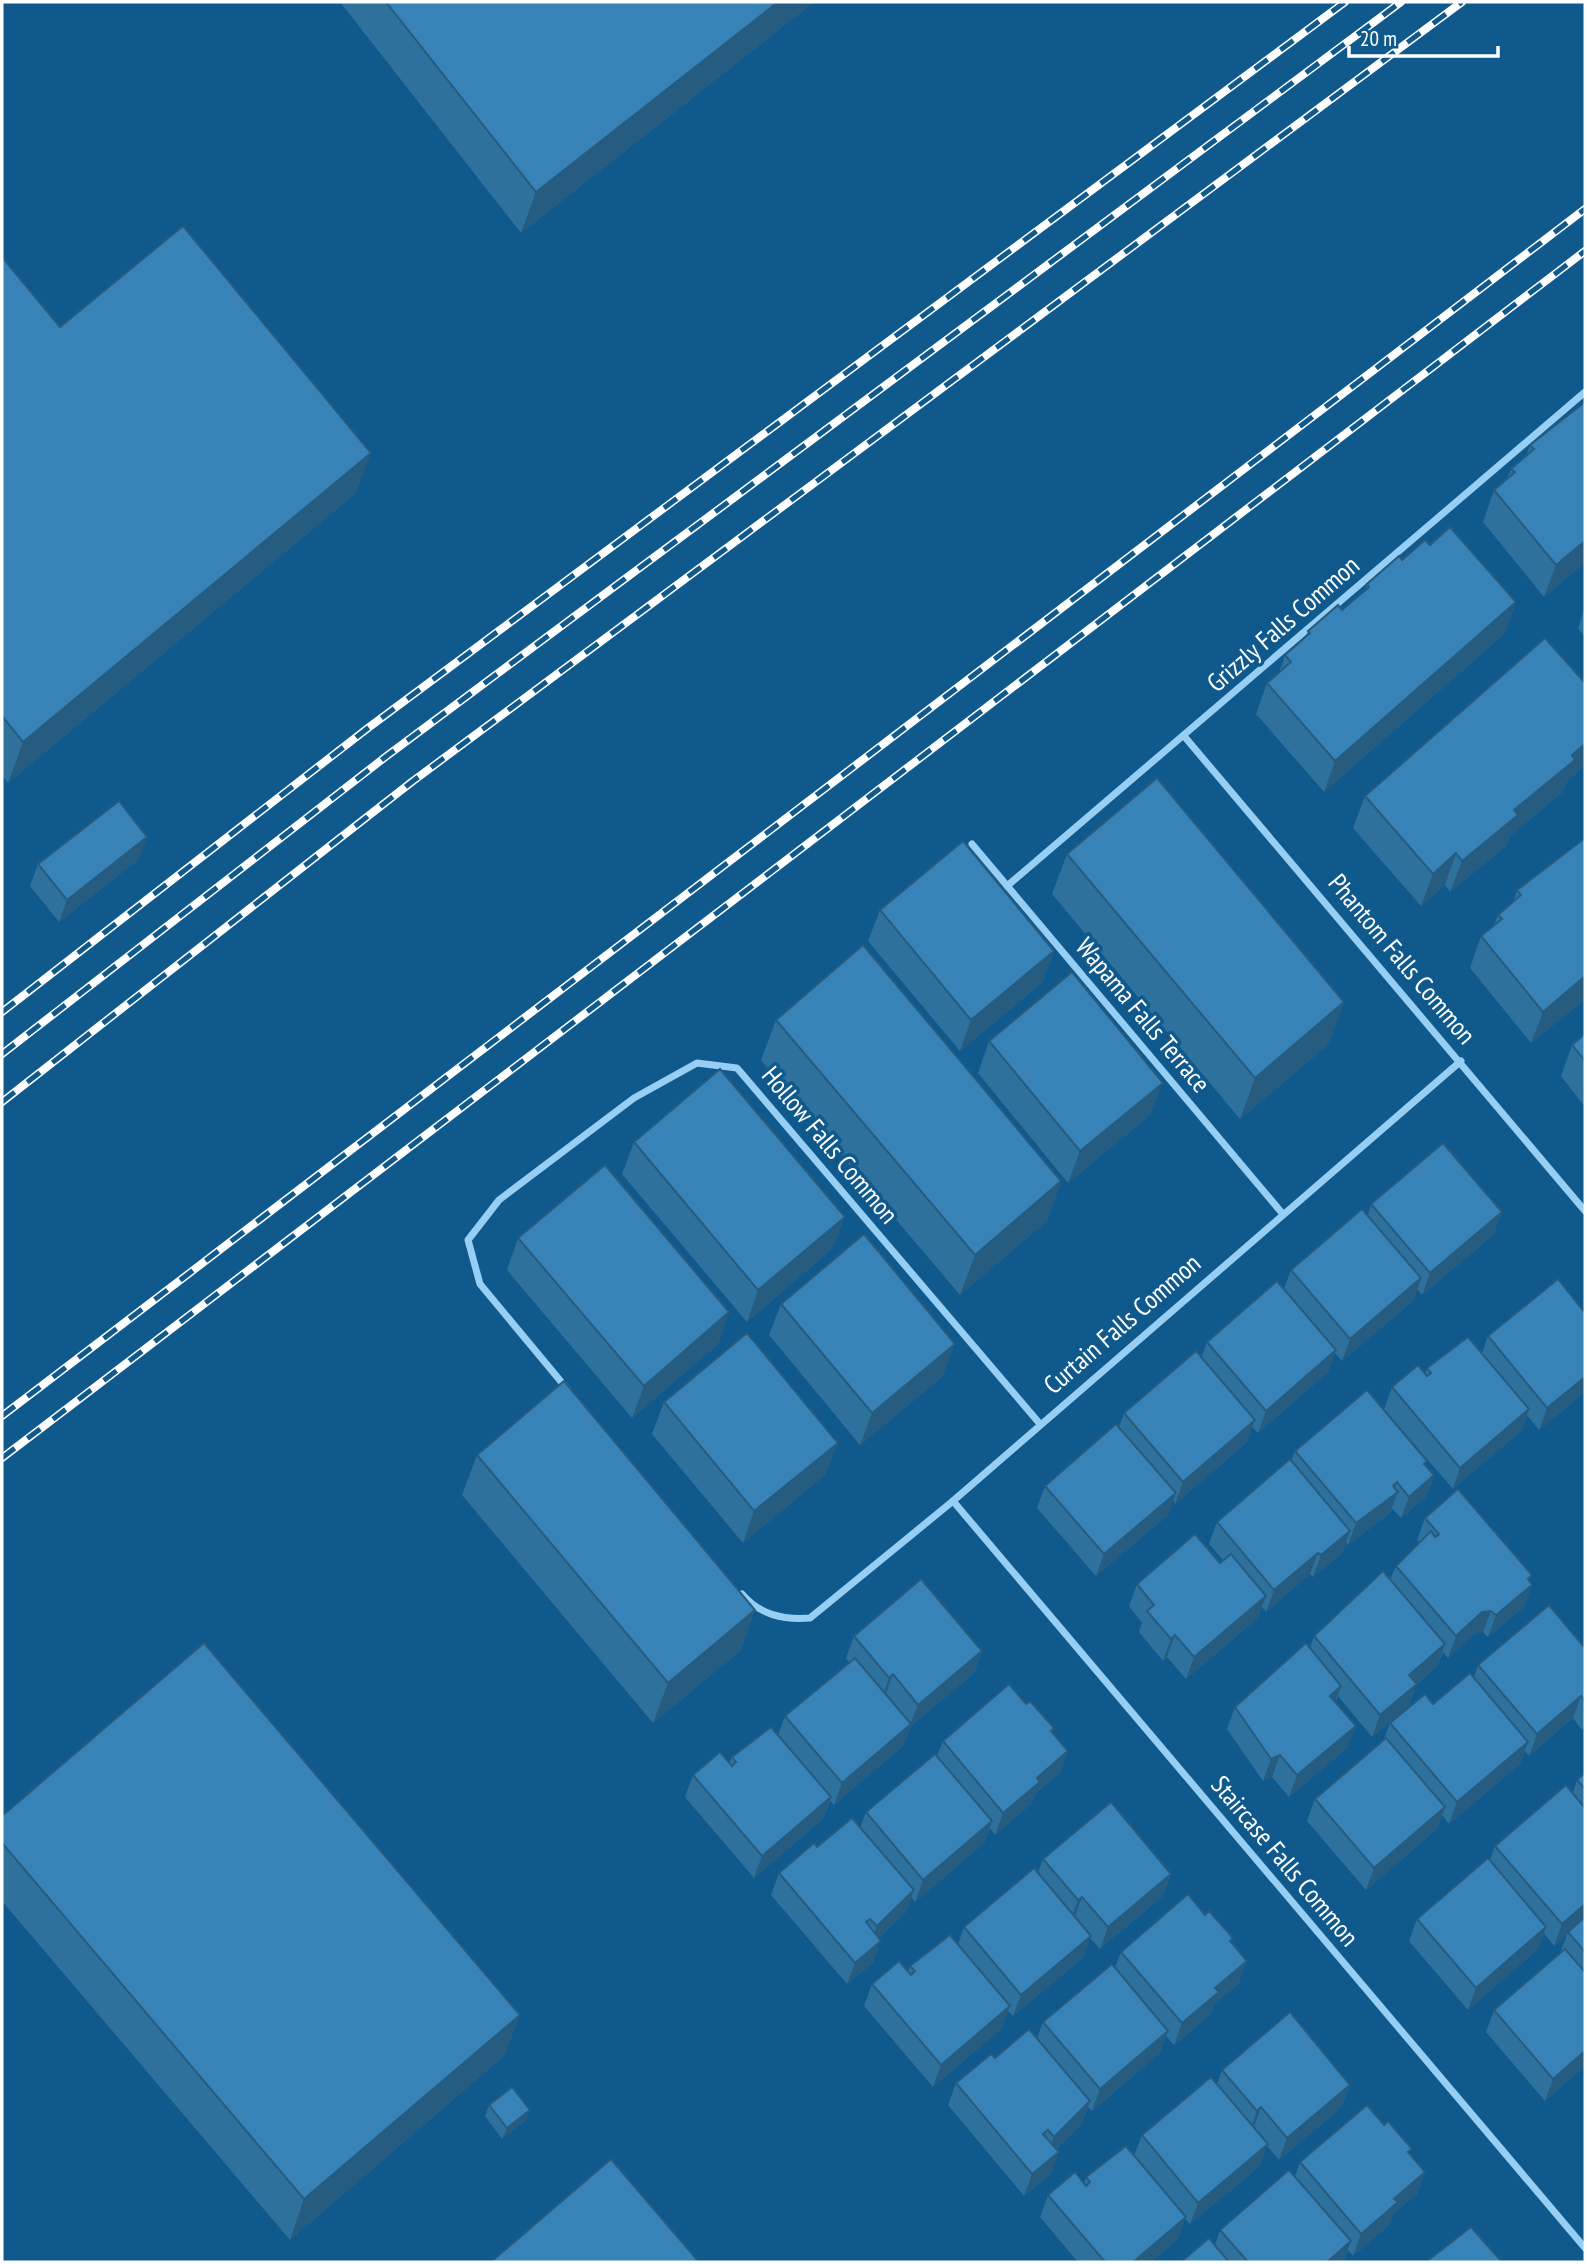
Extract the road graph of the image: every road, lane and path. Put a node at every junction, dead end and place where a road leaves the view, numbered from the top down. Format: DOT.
graph roads {
  1 [pos="1585,392"];
  2 [pos="1184,736"];
  3 [pos="972,844"];
  4 [pos="1007,886"];
  5 [pos="1461,1061"];
  6 [pos="1585,1211"];
  7 [pos="1282,1213"];
  8 [pos="574,1397"];
  9 [pos="1040,1424"];
  10 [pos="953,1501"];
  11 [pos="733,1583"];
  12 [pos="1585,2248"];
  1 -- 2 [label="street, Grizzly Falls Common"];
  2 -- 4 [label="street, Grizzly Falls Common"];
  2 -- 5 [label="street, Phantom Falls Common"];
  3 -- 4 [label="street, Wapama Falls Terrace"];
  4 -- 7 [label="street, Wapama Falls Terrace"];
  5 -- 6 [label="street, Phantom Falls Common"];
  5 -- 7 [label="street, Curtain Falls Common"];
  7 -- 9 [label="street, Curtain Falls Common"];
  8 -- 9 [label="street, Hollow Falls Common"];
  9 -- 10 [label="street, Curtain Falls Common"];
  10 -- 11 [label="street, Curtain Falls Common"];
  10 -- 12 [label="street, Staircase Falls Common"];
}
